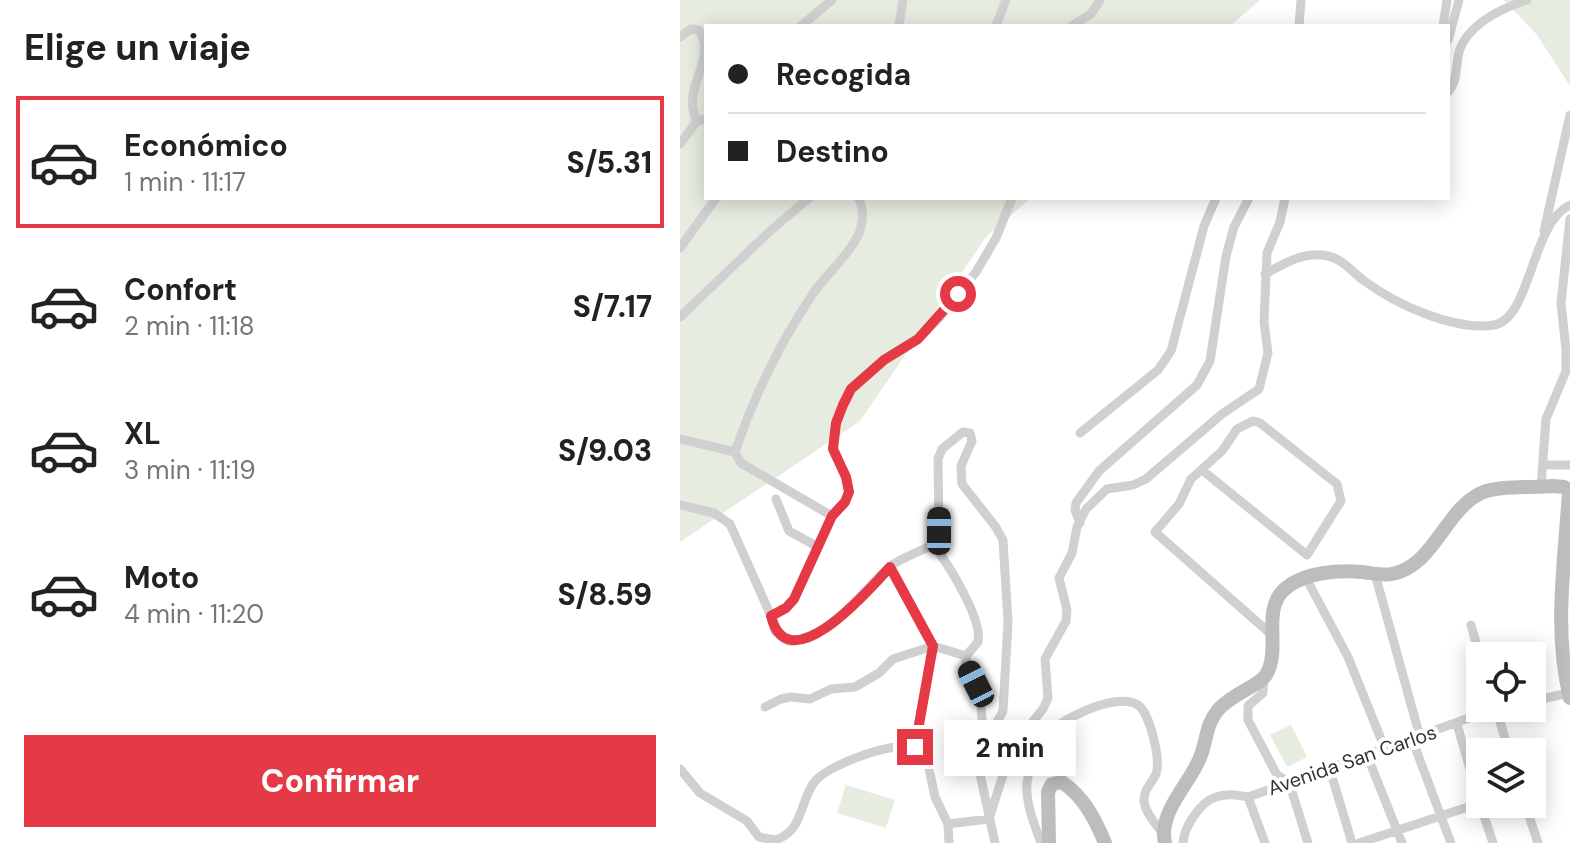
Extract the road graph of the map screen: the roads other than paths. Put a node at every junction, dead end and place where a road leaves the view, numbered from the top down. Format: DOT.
graph roads {
  1 [pos="832,0"];
  2 [pos="903,0"];
  3 [pos="1006,0"];
  4 [pos="1100,0"];
  5 [pos="1301,0"];
  6 [pos="1447,0"];
  7 [pos="1459,0"];
  8 [pos="1527,0"];
  9 [pos="803,24"];
  10 [pos="898,24"];
  11 [pos="997,24"];
  12 [pos="1074,24"];
  13 [pos="1299,24"];
  14 [pos="1443,24"];
  15 [pos="1450,29"];
  16 [pos="680,37"];
  17 [pos="1450,90"];
  18 [pos="1570,115"];
  19 [pos="701,120"];
  20 [pos="680,144"];
  21 [pos="715,200"];
  22 [pos="807,200"];
  23 [pos="859,200"];
  24 [pos="1011,200"];
  25 [pos="1215,200"];
  26 [pos="1248,200"];
  27 [pos="1285,200"];
  28 [pos="1570,205"];
  29 [pos="1570,219"];
  30 [pos="1543,238"];
  31 [pos="680,248"];
  32 [pos="1265,274"];
  33 [pos="680,317"];
  34 [pos="1080,433"];
  35 [pos="680,439"];
  36 [pos="735,452"];
  37 [pos="1543,465"];
  38 [pos="1570,465"];
  39 [pos="1202,470"];
  40 [pos="1541,487"];
  41 [pos="776,499"];
  42 [pos="680,505"];
  43 [pos="832,516"];
  44 [pos="1080,523"];
  45 [pos="933,545"];
  46 [pos="818,547"];
  47 [pos="890,567"];
  48 [pos="1375,574"];
  49 [pos="1306,578"];
  50 [pos="771,616"];
  51 [pos="1471,625"];
  52 [pos="1273,636"];
  53 [pos="1476,642"];
  54 [pos="933,646"];
  55 [pos="966,656"];
  56 [pos="1264,678"];
  57 [pos="1569,696"];
  58 [pos="1546,699"];
  59 [pos="765,707"];
  60 [pos="1466,720"];
  61 [pos="1457,724"];
  62 [pos="1416,738"];
  63 [pos="915,747"];
  64 [pos="1385,749"];
  65 [pos="984,753"];
  66 [pos="1367,755"];
  67 [pos="1466,755"];
  68 [pos="680,769"];
  69 [pos="1330,770"];
  70 [pos="1289,782"];
  71 [pos="1248,797"];
  72 [pos="1466,808"];
  73 [pos="1441,815"];
  74 [pos="1485,818"];
  75 [pos="1530,818"];
  76 [pos="989,819"];
  77 [pos="948,824"];
  78 [pos="1397,829"];
  79 [pos="1164,838"];
  80 [pos="949,843"];
  81 [pos="995,843"];
  82 [pos="1041,843"];
  83 [pos="1049,843"];
  84 [pos="1105,843"];
  85 [pos="1183,843"];
  86 [pos="1265,843"];
  87 [pos="1308,843"];
  88 [pos="1352,843"];
  89 [pos="1359,843"];
  90 [pos="1402,843"];
  91 [pos="1451,843"];
  92 [pos="1493,843"];
  93 [pos="1538,843"];
  1 -- 9 [label="street"];
  2 -- 10 [label="street"];
  3 -- 11 [label="street"];
  4 -- 12 [label="street"];
  5 -- 13 [label="street"];
  6 -- 14 [label="street"];
  7 -- 15 [label="street"];
  8 -- 17 [label="street"];
  16 -- 19 [label="street"];
  18 -- 30 [label="street"];
  19 -- 20 [label="street"];
  21 -- 31 [label="street"];
  22 -- 33 [label="street"];
  23 -- 36 [label="street"];
  24 -- 43 [label="street"];
  25 -- 34 [label="street"];
  26 -- 44 [label="street"];
  27 -- 32 [label="street"];
  28 -- 30 [label="street"];
  29 -- 37 [label="street"];
  30 -- 32 [label="street"];
  32 -- 44 [label="street"];
  35 -- 36 [label="street"];
  36 -- 43 [label="street"];
  37 -- 38 [label="street"];
  37 -- 40 [label="street"];
  39 -- 39 [label="street"];
  39 -- 52 [label="street"];
  40 -- 48 [label="main road"];
  40 -- 57 [label="main road"];
  41 -- 46 [label="street"];
  42 -- 50 [label="street"];
  43 -- 46 [label="street"];
  44 -- 76 [label="street"];
  45 -- 47 [label="street"];
  45 -- 55 [label="street"];
  45 -- 65 [label="street"];
  46 -- 50 [label="street"];
  47 -- 50 [label="street"];
  47 -- 54 [label="street"];
  48 -- 49 [label="main road"];
  48 -- 62 [label="street"];
  49 -- 52 [label="main road"];
  49 -- 64 [label="street"];
  51 -- 53 [label="street"];
  52 -- 56 [label="main road"];
  54 -- 55 [label="street"];
  54 -- 59 [label="street"];
  54 -- 63 [label="street"];
  55 -- 65 [label="street"];
  56 -- 70 [label="street"];
  56 -- 79 [label="main road"];
  57 -- 58 [label="street"];
  60 -- 61 [label="street, Avenida San Carlos"];
  61 -- 62 [label="street, Avenida San Carlos"];
  61 -- 67 [label="street"];
  62 -- 64 [label="street, Avenida San Carlos"];
  62 -- 73 [label="street"];
  63 -- 68 [label="street"];
  63 -- 77 [label="street"];
  64 -- 66 [label="street, Avenida San Carlos"];
  65 -- 76 [label="street"];
  66 -- 69 [label="street, Avenida San Carlos"];
  66 -- 78 [label="street"];
  69 -- 70 [label="street, Avenida San Carlos"];
  69 -- 88 [label="street"];
  70 -- 71 [label="street, Avenida San Carlos"];
  70 -- 87 [label="street"];
  71 -- 85 [label="street, Avenida San Carlos"];
  71 -- 86 [label="street"];
  72 -- 73 [label="street"];
  73 -- 78 [label="street"];
  73 -- 91 [label="street"];
  74 -- 92 [label="street"];
  75 -- 93 [label="street"];
  76 -- 77 [label="street"];
  76 -- 81 [label="street"];
  77 -- 80 [label="street"];
  78 -- 89 [label="street"];
  78 -- 90 [label="street"];
  79 -- 82 [label="street"];
  83 -- 84 [label="main road"];
}
